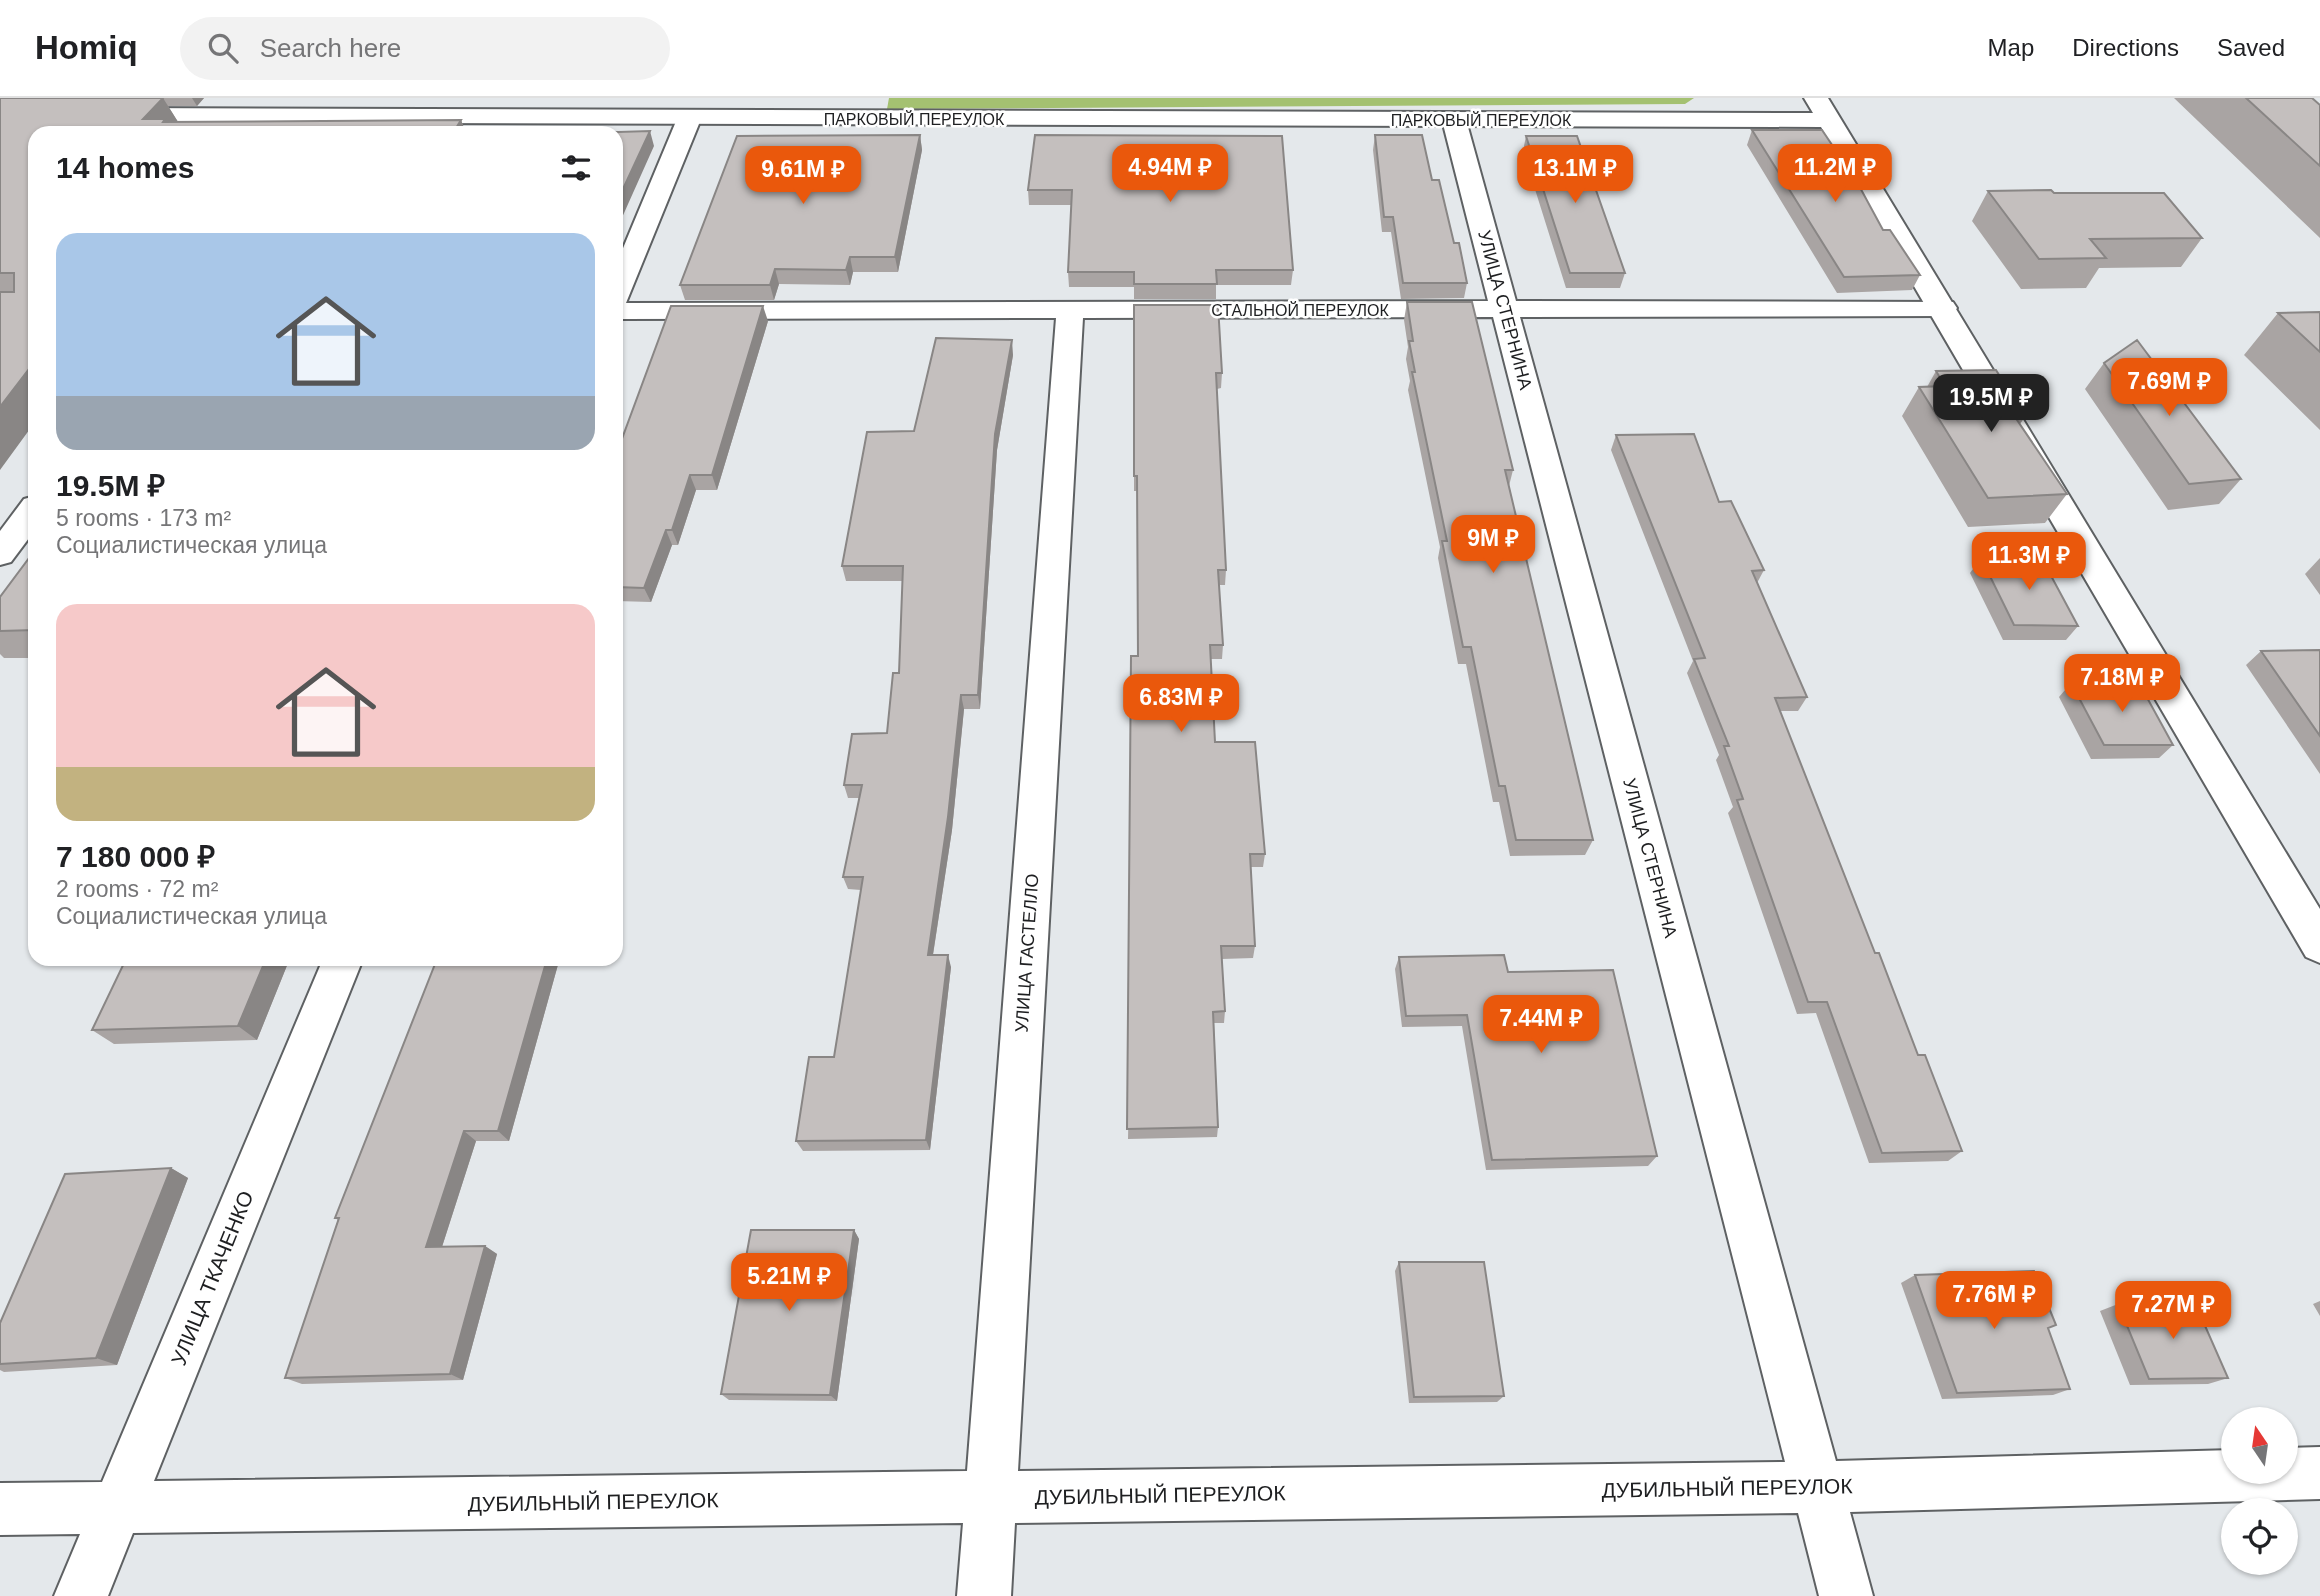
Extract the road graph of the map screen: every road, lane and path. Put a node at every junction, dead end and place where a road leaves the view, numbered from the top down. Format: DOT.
graph roads {
  1 [pos="1822,109"];
  2 [pos="94,115"];
  3 [pos="689,119"];
  4 [pos="1454,120"];
  5 [pos="623,280"];
  6 [pos="1943,308"];
  7 [pos="1070,310"];
  8 [pos="1505,310"];
  9 [pos="623,311"];
  10 [pos="28,516"];
  11 [pos="0,554"];
  12 [pos="2320,945"];
  13 [pos="340,966"];
  14 [pos="2320,1473"];
  15 [pos="1817,1487"];
  16 [pos="990,1497"];
  17 [pos="117,1508"];
  18 [pos="0,1509"];
  19 [pos="81,1596"];
  20 [pos="984,1596"];
  21 [pos="1846,1596"];
  1 -- 4 [label="street, ПАРКОВЫЙ ПЕРЕУЛОК"];
  1 -- 6 [label="street"];
  2 -- 3 [label="street, ПАРКОВЫЙ ПЕРЕУЛОК"];
  3 -- 4 [label="street, ПАРКОВЫЙ ПЕРЕУЛОК"];
  3 -- 5 [label="street"];
  4 -- 8 [label="street, УЛИЦА СТЕРНИНА"];
  6 -- 8 [label="street, СТАЛЬНОЙ ПЕРЕУЛОК"];
  6 -- 12 [label="street"];
  7 -- 8 [label="street, СТАЛЬНОЙ ПЕРЕУЛОК"];
  7 -- 9 [label="street, СТАЛЬНОЙ ПЕРЕУЛОК"];
  7 -- 16 [label="street, УЛИЦА ГАСТЕЛЛО"];
  8 -- 15 [label="street, УЛИЦА СТЕРНИНА"];
  10 -- 11 [label="street"];
  13 -- 17 [label="street, УЛИЦА ТКАЧЕНКО"];
  14 -- 15 [label="street, ДУБИЛЬНЫЙ ПЕРЕУЛОК"];
  15 -- 16 [label="street, ДУБИЛЬНЫЙ ПЕРЕУЛОК"];
  15 -- 21 [label="street, УЛИЦА СТЕРНИНА"];
  16 -- 17 [label="street, ДУБИЛЬНЫЙ ПЕРЕУЛОК"];
  16 -- 20 [label="street, УЛИЦА ГАСТЕЛЛО"];
  17 -- 18 [label="street, ДУБИЛЬНЫЙ ПЕРЕУЛОК"];
  17 -- 19 [label="street, УЛИЦА ТКАЧЕНКО"];
}
